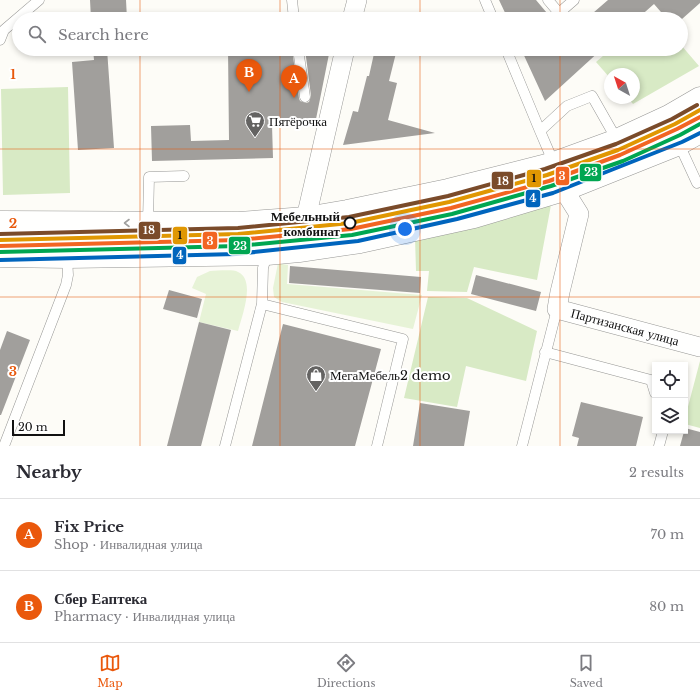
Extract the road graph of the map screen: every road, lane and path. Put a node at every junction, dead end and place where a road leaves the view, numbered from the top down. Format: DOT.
graph roads {
  1 [pos="39,0"];
  2 [pos="292,0"];
  3 [pos="357,0"];
  4 [pos="485,0"];
  5 [pos="548,0"];
  6 [pos="574,0"];
  7 [pos="25,12"];
  8 [pos="293,12"];
  9 [pos="354,12"];
  10 [pos="490,12"];
  11 [pos="558,12"];
  12 [pos="560,12"];
  13 [pos="12,23"];
  14 [pos="0,40"];
  15 [pos="299,56"];
  16 [pos="343,56"];
  17 [pos="509,56"];
  18 [pos="305,97"];
  19 [pos="700,98"];
  20 [pos="540,131"];
  21 [pos="700,132"];
  22 [pos="617,140"];
  23 [pos="679,144"];
  24 [pos="551,164"];
  25 [pos="184,176"];
  26 [pos="697,183"];
  27 [pos="564,190"];
  28 [pos="306,218"];
  29 [pos="0,222"];
  30 [pos="148,223"];
  31 [pos="267,254"];
  32 [pos="0,256"];
  33 [pos="67,257"];
  34 [pos="262,304"];
  35 [pos="557,309"];
  36 [pos="700,347"];
  37 [pos="545,352"];
  38 [pos="652,383"];
  39 [pos="662,434"];
  40 [pos="4,446"];
  41 [pos="225,446"];
  42 [pos="377,446"];
  43 [pos="522,446"];
  44 [pos="659,446"];
  1 -- 7 [label="lane"];
  2 -- 8 [label="lane"];
  3 -- 9 [label="street"];
  4 -- 10 [label="lane"];
  5 -- 11 [label="lane"];
  6 -- 12 [label="lane"];
  13 -- 14 [label="lane"];
  15 -- 18 [label="lane"];
  16 -- 28 [label="street"];
  17 -- 20 [label="lane"];
  19 -- 22 [label="street"];
  20 -- 22 [label="lane"];
  20 -- 24 [label="lane"];
  21 -- 23 [label="street"];
  22 -- 24 [label="street"];
  23 -- 26 [label="lane"];
  23 -- 27 [label="street"];
  24 -- 28 [label="street"];
  25 -- 30 [label="lane"];
  27 -- 31 [label="street"];
  27 -- 35 [label="street, Партизанская улица"];
  28 -- 30 [label="street"];
  30 -- 29 [label="street, one-way"];
  31 -- 33 [label="street"];
  31 -- 34 [label="lane"];
  32 -- 33 [label="street"];
  33 -- 40 [label="lane"];
  34 -- 41 [label="lane"];
  34 -- 42 [label="lane"];
  35 -- 36 [label="street, Партизанская улица"];
  35 -- 37 [label="lane"];
  37 -- 38 [label="lane"];
  37 -- 43 [label="lane"];
  39 -- 44 [label="lane"];
}
